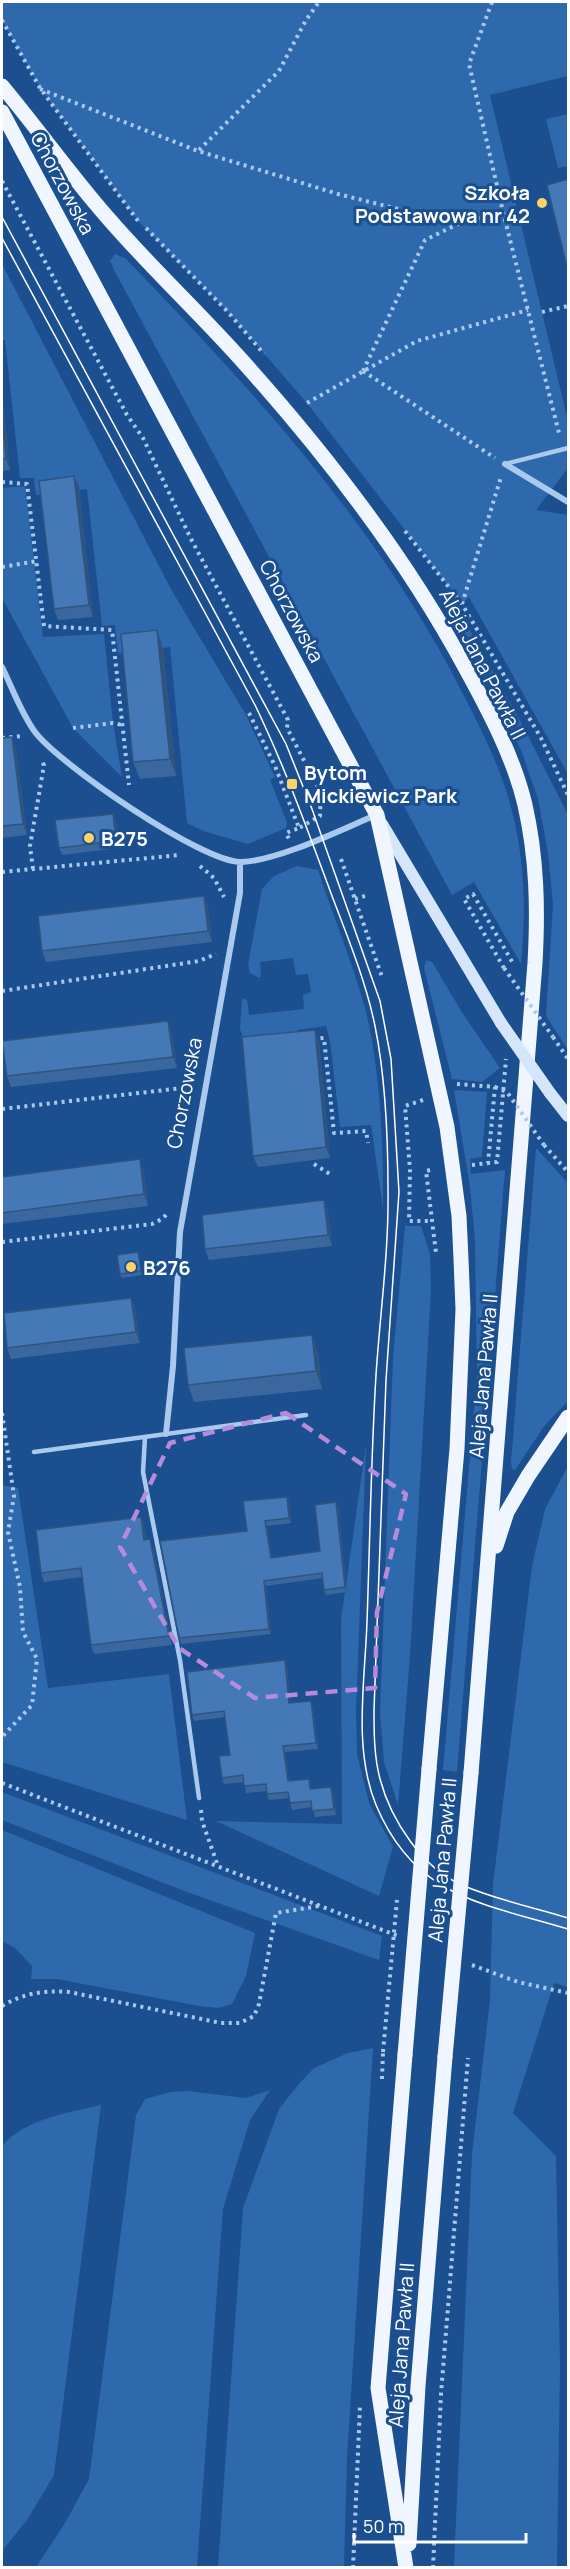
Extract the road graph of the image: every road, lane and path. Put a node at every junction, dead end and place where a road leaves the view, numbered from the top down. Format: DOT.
graph roads {
  1 [pos="319,2"];
  2 [pos="492,2"];
  3 [pos="2,20"];
  4 [pos="2,86"];
  5 [pos="40,88"];
  6 [pos="2,112"];
  7 [pos="198,151"];
  8 [pos="2,181"];
  9 [pos="503,212"];
  10 [pos="458,224"];
  11 [pos="568,306"];
  12 [pos="528,310"];
  13 [pos="542,312"];
  14 [pos="268,357"];
  15 [pos="363,371"];
  16 [pos="299,394"];
  17 [pos="566,448"];
  18 [pos="505,464"];
  19 [pos="2,482"];
  20 [pos="568,502"];
  21 [pos="37,561"];
  22 [pos="2,567"];
  23 [pos="462,604"];
  24 [pos="2,667"];
  25 [pos="249,713"];
  26 [pos="122,725"];
  27 [pos="73,728"];
  28 [pos="2,738"];
  29 [pos="26,743"];
  30 [pos="37,757"];
  31 [pos="129,785"];
  32 [pos="377,815"];
  33 [pos="299,828"];
  34 [pos="292,848"];
  35 [pos="188,859"];
  36 [pos="340,859"];
  37 [pos="240,862"];
  38 [pos="196,864"];
  39 [pos="33,869"];
  40 [pos="2,872"];
  41 [pos="365,896"];
  42 [pos="355,899"];
  43 [pos="224,904"];
  44 [pos="218,943"];
  45 [pos="216,954"];
  46 [pos="214,961"];
  47 [pos="382,977"];
  48 [pos="512,986"];
  49 [pos="2,991"];
  50 [pos="301,1040"];
  51 [pos="506,1056"];
  52 [pos="568,1059"];
  53 [pos="453,1084"];
  54 [pos="194,1085"];
  55 [pos="495,1087"];
  56 [pos="421,1101"];
  57 [pos="2,1109"];
  58 [pos="568,1116"];
  59 [pos="368,1143"];
  60 [pos="488,1163"];
  61 [pos="314,1164"];
  62 [pos="472,1165"];
  63 [pos="430,1170"];
  64 [pos="568,1172"];
  65 [pos="333,1176"];
  66 [pos="169,1211"];
  67 [pos="432,1221"];
  68 [pos="2,1242"];
  69 [pos="436,1253"];
  70 [pos="2,1413"];
  71 [pos="306,1414"];
  72 [pos="568,1417"];
  73 [pos="166,1434"];
  74 [pos="145,1437"];
  75 [pos="33,1452"];
  76 [pos="488,1572"];
  77 [pos="2,1737"];
  78 [pos="2,1783"];
  79 [pos="200,1798"];
  80 [pos="218,1867"];
  81 [pos="397,1897"];
  82 [pos="320,1906"];
  83 [pos="408,1940"];
  84 [pos="463,1961"];
  85 [pos="568,1993"];
  86 [pos="2,2006"];
  87 [pos="383,2052"];
  88 [pos="468,2058"];
  89 [pos="407,2568"];
  90 [pos="433,2568"];
  1 -- 7 [label="path"];
  2 -- 9 [label="path"];
  3 -- 5 [label="path"];
  4 -- 76 [label="main road, Aleja Jana Pawła II"];
  5 -- 7 [label="path"];
  5 -- 14 [label="path"];
  6 -- 32 [label="main road, Chorzowska"];
  7 -- 10 [label="path"];
  8 -- 33 [label="path"];
  9 -- 10 [label="path"];
  9 -- 12 [label="path"];
  10 -- 15 [label="path"];
  11 -- 13 [label="path"];
  12 -- 15 [label="path"];
  12 -- 17 [label="path"];
  15 -- 16 [label="path"];
  15 -- 18 [label="path"];
  17 -- 18 [label="lane"];
  18 -- 20 [label="street"];
  18 -- 23 [label="path"];
  19 -- 21 [label="path"];
  21 -- 22 [label="path"];
  21 -- 26 [label="path"];
  24 -- 37 [label="street"];
  25 -- 33 [label="path"];
  26 -- 27 [label="path"];
  26 -- 31 [label="path"];
  28 -- 29 [label="path"];
  30 -- 39 [label="path"];
  32 -- 34 [label="street"];
  32 -- 58 [label="main road, Chorzowska, bridge"];
  32 -- 89 [label="main road, Aleja Jana Pawła II, bridge"];
  33 -- 34 [label="path"];
  34 -- 37 [label="street"];
  35 -- 39 [label="path"];
  36 -- 42 [label="path"];
  37 -- 73 [label="street, Chorzowska"];
  38 -- 43 [label="path"];
  39 -- 40 [label="path"];
  41 -- 42 [label="path"];
  42 -- 47 [label="path"];
  44 -- 45 [label="path"];
  45 -- 46 [label="path"];
  45 -- 49 [label="path"];
  48 -- 52 [label="path, bridge"];
  50 -- 59 [label="path"];
  51 -- 60 [label="path"];
  53 -- 55 [label="path"];
  54 -- 57 [label="path"];
  55 -- 60 [label="path"];
  55 -- 64 [label="path, bridge"];
  56 -- 67 [label="path"];
  60 -- 62 [label="path"];
  61 -- 65 [label="path"];
  63 -- 67 [label="path"];
  66 -- 68 [label="path"];
  67 -- 69 [label="path"];
  70 -- 77 [label="path"];
  71 -- 73 [label="lane"];
  72 -- 76 [label="main road"];
  73 -- 74 [label="lane"];
  74 -- 75 [label="lane"];
  74 -- 79 [label="lane"];
  76 -- 89 [label="main road, Aleja Jana Pawła II, bridge"];
  78 -- 80 [label="path"];
  79 -- 80 [label="path"];
  80 -- 82 [label="path"];
  81 -- 87 [label="path, bridge"];
  82 -- 83 [label="path"];
  82 -- 86 [label="path"];
  84 -- 85 [label="path"];
  88 -- 90 [label="path"];
}
